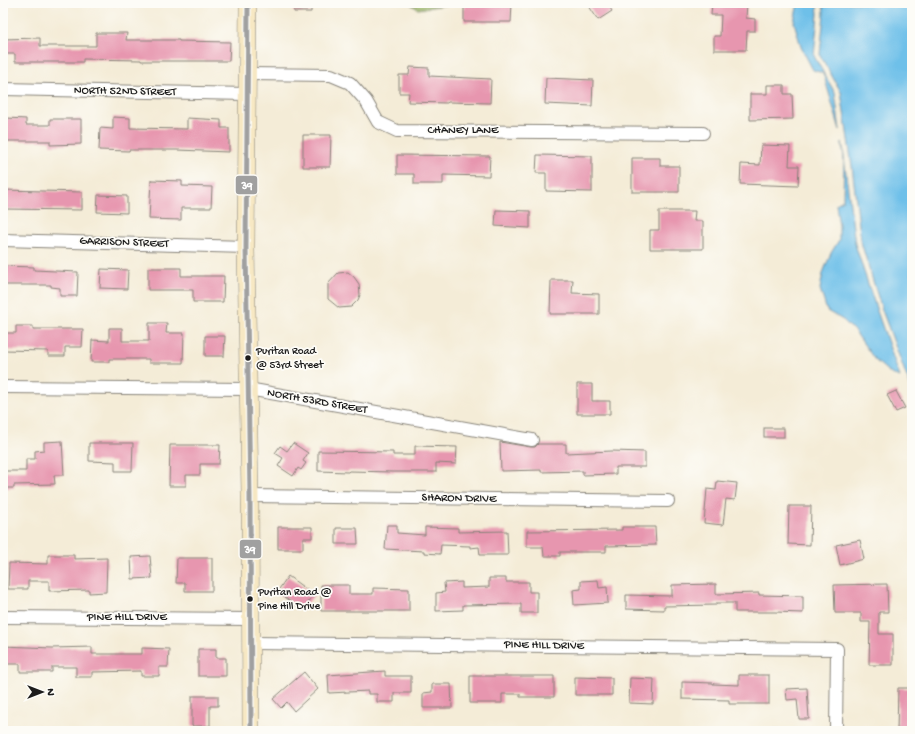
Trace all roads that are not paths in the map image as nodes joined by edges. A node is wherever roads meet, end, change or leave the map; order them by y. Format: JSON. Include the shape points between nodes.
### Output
{"nodes":[{"id":1,"x":248,"y":3,"type":"edge"},
{"id":2,"x":247,"y":74,"type":"junction"},
{"id":3,"x":3,"y":89,"type":"edge"},
{"id":4,"x":247,"y":94,"type":"junction"},
{"id":5,"x":703,"y":133,"type":"dead end"},
{"id":6,"x":3,"y":240,"type":"edge"},
{"id":7,"x":246,"y":247,"type":"junction"},
{"id":8,"x":3,"y":387,"type":"edge"},
{"id":9,"x":248,"y":389,"type":"junction"},
{"id":10,"x":532,"y":440,"type":"dead end"},
{"id":11,"x":250,"y":496,"type":"junction"},
{"id":12,"x":668,"y":502,"type":"dead end"},
{"id":13,"x":3,"y":618,"type":"edge"},
{"id":14,"x":250,"y":619,"type":"junction"},
{"id":15,"x":250,"y":643,"type":"junction"},
{"id":16,"x":251,"y":731,"type":"edge"},
{"id":17,"x":836,"y":731,"type":"edge"}],
"edges":[{"from":1,"to":2,"type":"street"},
{"from":2,"to":4,"type":"street"},
{"from":2,"to":5,"type":"street","name":"CHANEY LANE","via":[[331,75],[350,83],[366,101],[378,122],[397,131]]},
{"from":3,"to":4,"type":"street","name":"NORTH 52ND STREET"},
{"from":4,"to":7,"type":"street"},
{"from":6,"to":7,"type":"street","name":"GARRISON STREET"},
{"from":7,"to":9,"type":"street"},
{"from":8,"to":9,"type":"street","name":"NORTH 53RD STREET"},
{"from":9,"to":10,"type":"street","name":"NORTH 53RD STREET"},
{"from":9,"to":11,"type":"street"},
{"from":11,"to":12,"type":"street","name":"SHARON DRIVE"},
{"from":11,"to":14,"type":"street"},
{"from":13,"to":14,"type":"street","name":"PINE HILL DRIVE"},
{"from":14,"to":15,"type":"street"},
{"from":15,"to":16,"type":"street"},
{"from":15,"to":17,"type":"street","name":"PINE HILL DRIVE","via":[[837,649]]}]}
